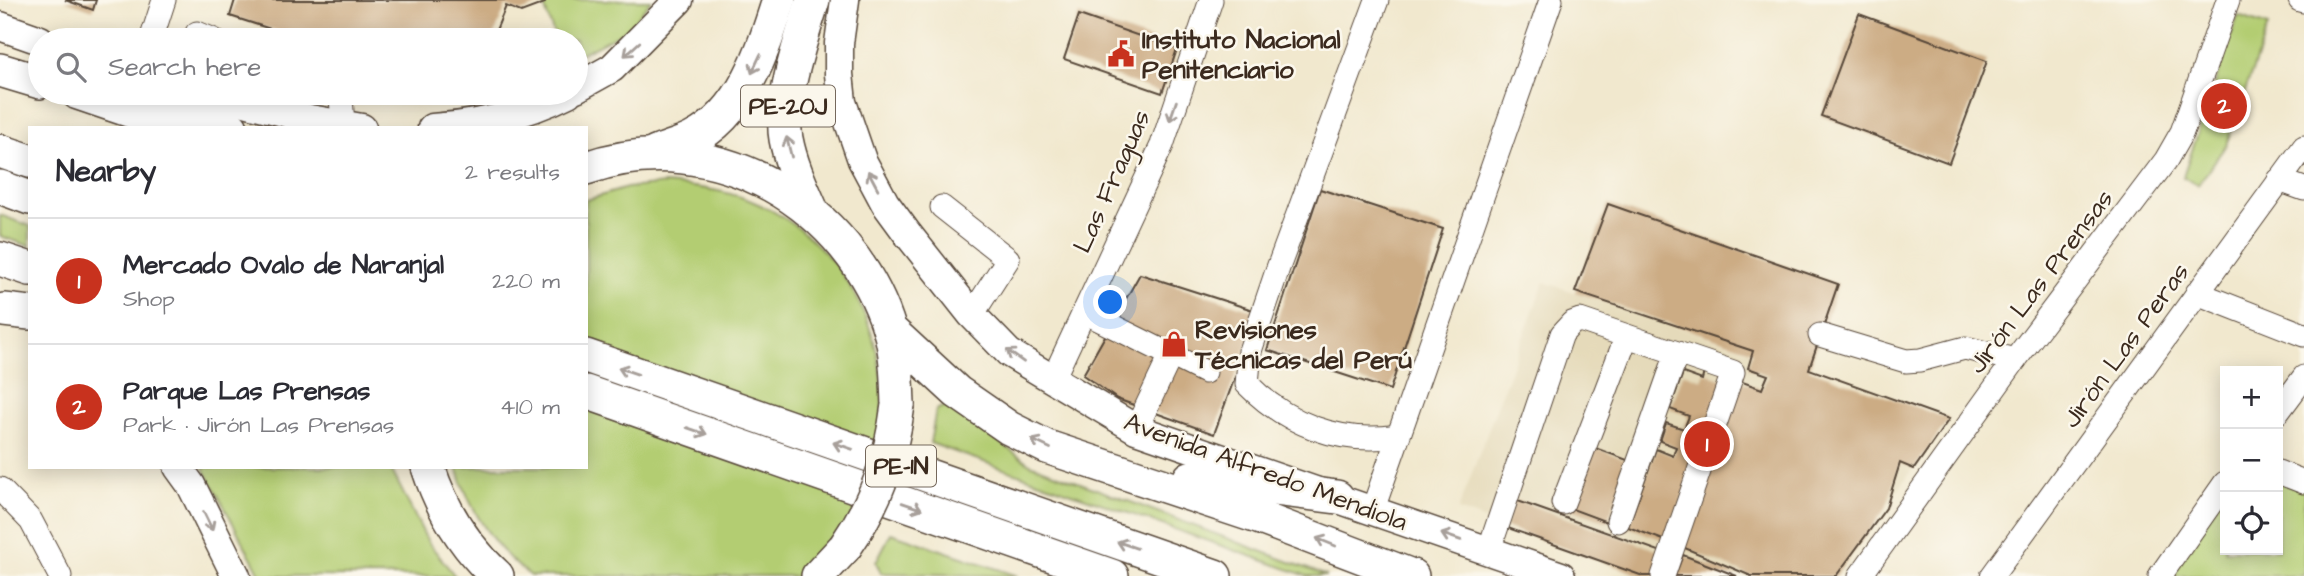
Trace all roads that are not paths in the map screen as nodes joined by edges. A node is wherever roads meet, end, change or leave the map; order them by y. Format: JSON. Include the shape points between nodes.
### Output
{"nodes":[{"id":1,"x":164,"y":0,"type":"edge"},
{"id":2,"x":679,"y":0,"type":"edge"},
{"id":3,"x":779,"y":0,"type":"edge"},
{"id":4,"x":813,"y":0,"type":"edge"},
{"id":5,"x":845,"y":0,"type":"edge"},
{"id":6,"x":1211,"y":0,"type":"edge"},
{"id":7,"x":1377,"y":0,"type":"edge"},
{"id":8,"x":1551,"y":0,"type":"edge"},
{"id":9,"x":2228,"y":0,"type":"edge"},
{"id":10,"x":0,"y":26,"type":"edge"},
{"id":11,"x":154,"y":28,"type":"edge"},
{"id":12,"x":28,"y":36,"type":"edge"},
{"id":13,"x":0,"y":70,"type":"edge"},
{"id":14,"x":28,"y":78,"type":"edge"},
{"id":15,"x":588,"y":81,"type":"edge"},
{"id":16,"x":113,"y":105,"type":"edge"},
{"id":17,"x":187,"y":105,"type":"edge"},
{"id":18,"x":260,"y":105,"type":"edge"},
{"id":19,"x":344,"y":105,"type":"edge"},
{"id":20,"x":544,"y":105,"type":"edge"},
{"id":21,"x":175,"y":126,"type":"edge"},
{"id":22,"x":226,"y":126,"type":"edge"},
{"id":23,"x":348,"y":126,"type":"edge"},
{"id":24,"x":352,"y":126,"type":"edge"},
{"id":25,"x":446,"y":126,"type":"edge"},
{"id":26,"x":2304,"y":147,"type":"edge"},
{"id":27,"x":0,"y":151,"type":"edge"},
{"id":28,"x":648,"y":156,"type":"junction"},
{"id":29,"x":28,"y":161,"type":"edge"},
{"id":30,"x":588,"y":166,"type":"edge"},
{"id":31,"x":2279,"y":180,"type":"junction"},
{"id":32,"x":0,"y":187,"type":"edge"},
{"id":33,"x":2304,"y":189,"type":"edge"},
{"id":34,"x":28,"y":197,"type":"edge"},
{"id":35,"x":942,"y":207,"type":"dead end"},
{"id":36,"x":812,"y":211,"type":"junction"},
{"id":37,"x":0,"y":258,"type":"edge"},
{"id":38,"x":28,"y":267,"type":"edge"},
{"id":39,"x":2197,"y":293,"type":"junction"},
{"id":40,"x":1083,"y":312,"type":"junction"},
{"id":41,"x":972,"y":315,"type":"junction"},
{"id":42,"x":890,"y":330,"type":"junction"},
{"id":43,"x":1820,"y":335,"type":"dead end"},
{"id":44,"x":2304,"y":335,"type":"edge"},
{"id":45,"x":1626,"y":338,"type":"junction"},
{"id":46,"x":1677,"y":353,"type":"junction"},
{"id":47,"x":1171,"y":355,"type":"junction"},
{"id":48,"x":588,"y":357,"type":"edge"},
{"id":49,"x":2015,"y":360,"type":"junction"},
{"id":50,"x":1205,"y":372,"type":"dead end"},
{"id":51,"x":2304,"y":377,"type":"edge"},
{"id":52,"x":1052,"y":382,"type":"junction"},
{"id":53,"x":588,"y":393,"type":"edge"},
{"id":54,"x":2283,"y":405,"type":"edge"},
{"id":55,"x":1136,"y":429,"type":"junction"},
{"id":56,"x":1396,"y":436,"type":"junction"},
{"id":57,"x":1105,"y":468,"type":"junction"},
{"id":58,"x":179,"y":469,"type":"edge"},
{"id":59,"x":429,"y":469,"type":"edge"},
{"id":60,"x":2283,"y":474,"type":"edge"},
{"id":61,"x":2304,"y":482,"type":"edge"},
{"id":62,"x":0,"y":489,"type":"edge"},
{"id":63,"x":2220,"y":489,"type":"edge"},
{"id":64,"x":1336,"y":497,"type":"junction"},
{"id":65,"x":1563,"y":503,"type":"dead end"},
{"id":66,"x":1373,"y":509,"type":"junction"},
{"id":67,"x":1618,"y":521,"type":"dead end"},
{"id":68,"x":1489,"y":550,"type":"junction"},
{"id":69,"x":489,"y":570,"type":"edge"},
{"id":70,"x":60,"y":576,"type":"edge"},
{"id":71,"x":236,"y":576,"type":"edge"},
{"id":72,"x":818,"y":576,"type":"edge"},
{"id":73,"x":1112,"y":576,"type":"edge"},
{"id":74,"x":1215,"y":576,"type":"edge"},
{"id":75,"x":1412,"y":576,"type":"edge"},
{"id":76,"x":1561,"y":576,"type":"edge"},
{"id":77,"x":1663,"y":576,"type":"edge"},
{"id":78,"x":1860,"y":576,"type":"edge"},
{"id":79,"x":1992,"y":576,"type":"edge"},
{"id":80,"x":2160,"y":576,"type":"edge"}],
"edges":[{"from":1,"to":11,"type":"street"},
{"from":2,"to":15,"type":"main road","one_way":true,"via":[[612,68]]},
{"from":3,"to":28,"type":"highway","number":"PE-20J","one_way":true,"via":[[747,82],[724,116],[693,139]]},
{"from":36,"to":4,"type":"highway","number":"PE-20J","one_way":true,"via":[[786,136],[796,56]]},
{"from":41,"to":5,"type":"main road","name":"Avenida Alfredo Mendiola","one_way":true,"via":[[885,203],[862,160],[842,102],[839,74]]},
{"from":6,"to":40,"type":"street","name":"Las Fraguas","one_way":true,"via":[[1161,145]]},
{"from":7,"to":56,"type":"street","via":[[1278,268],[1250,351],[1247,384],[1266,404],[1298,423],[1347,436]]},
{"from":8,"to":56,"type":"street"},
{"from":9,"to":49,"type":"street","name":"Jirón Las Prensas","via":[[2182,132],[2166,160]]},
{"from":10,"to":12,"type":"main road"},
{"from":13,"to":14,"type":"highway"},
{"from":16,"to":21,"type":"highway"},
{"from":17,"to":22,"type":"highway"},
{"from":18,"to":23,"type":"main road"},
{"from":19,"to":24,"type":"street"},
{"from":20,"to":25,"type":"main road","via":[[508,117]]},
{"from":26,"to":31,"type":"street","name":"Jirón Las Peras"},
{"from":27,"to":29,"type":"highway"},
{"from":28,"to":30,"type":"highway","number":"PE-20J"},
{"from":28,"to":36,"type":"highway","number":"PE-20J","via":[[692,158],[736,168],[776,186]]},
{"from":31,"to":33,"type":"street"},
{"from":31,"to":39,"type":"street","name":"Jirón Las Peras"},
{"from":32,"to":34,"type":"highway"},
{"from":35,"to":41,"type":"street","via":[[1008,259]]},
{"from":36,"to":42,"type":"highway","number":"PE-20J","via":[[842,240],[866,274]]},
{"from":37,"to":38,"type":"highway"},
{"from":39,"to":44,"type":"street"},
{"from":39,"to":79,"type":"street","name":"Jirón Las Peras"},
{"from":40,"to":47,"type":"street"},
{"from":40,"to":52,"type":"street","name":"Las Fraguas"},
{"from":52,"to":41,"type":"main road","name":"Avenida Alfredo Mendiola","one_way":true,"via":[[1009,353]]},
{"from":57,"to":42,"type":"highway","one_way":true,"via":[[1047,447],[992,417],[943,381]]},
{"from":42,"to":72,"type":"highway","number":"PE-20J","bridge":true,"via":[[898,405],[883,481],[845,547]]},
{"from":43,"to":49,"type":"street","via":[[1906,360],[1965,348]]},
{"from":45,"to":46,"type":"street"},
{"from":45,"to":65,"type":"street"},
{"from":45,"to":68,"type":"street","via":[[1580,320],[1562,334]]},
{"from":46,"to":67,"type":"street"},
{"from":46,"to":77,"type":"street","via":[[1727,368],[1734,376]]},
{"from":47,"to":50,"type":"street"},
{"from":47,"to":55,"type":"street"},
{"from":74,"to":48,"type":"highway","number":"PE-1N","one_way":true},
{"from":49,"to":78,"type":"street","name":"Jirón Las Prensas"},
{"from":51,"to":54,"type":"street"},
{"from":52,"to":55,"type":"main road","name":"Avenida Alfredo Mendiola"},
{"from":53,"to":73,"type":"highway","number":"PE-1N","one_way":true},
{"from":55,"to":64,"type":"main road","name":"Avenida Alfredo Mendiola"},
{"from":56,"to":66,"type":"street"},
{"from":57,"to":64,"type":"highway"},
{"from":75,"to":57,"type":"highway","one_way":true,"via":[[1258,517]]},
{"from":58,"to":71,"type":"main road","one_way":true},
{"from":59,"to":69,"type":"highway","via":[[455,528]]},
{"from":60,"to":61,"type":"street"},
{"from":62,"to":70,"type":"street","via":[[30,521]]},
{"from":63,"to":80,"type":"street"},
{"from":64,"to":66,"type":"main road","name":"Avenida Alfredo Mendiola"},
{"from":68,"to":66,"type":"main road","name":"Avenida Alfredo Mendiola","one_way":true},
{"from":68,"to":76,"type":"main road","name":"Avenida Alfredo Mendiola"}]}
